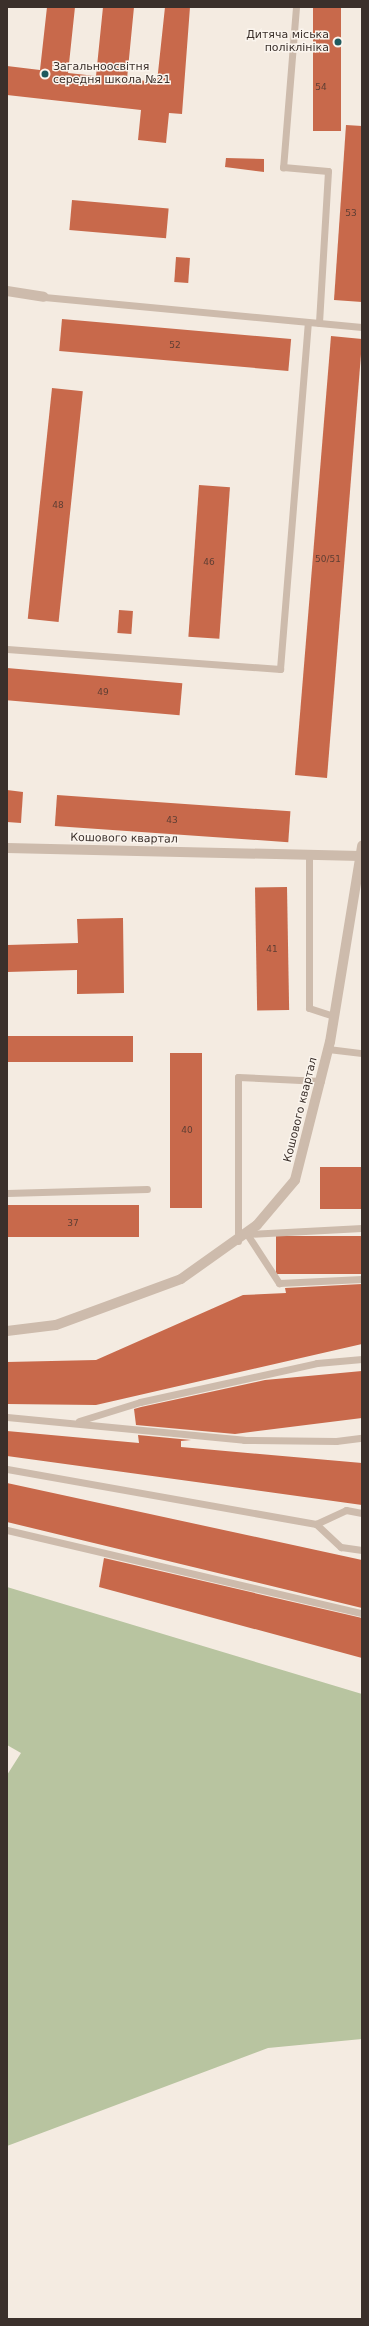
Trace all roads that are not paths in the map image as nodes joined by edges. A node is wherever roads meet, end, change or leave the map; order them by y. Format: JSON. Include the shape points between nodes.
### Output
{"nodes":[{"id":1,"x":296,"y":7,"type":"edge"},
{"id":2,"x":7,"y":291,"type":"edge"},
{"id":3,"x":44,"y":297,"type":"joint"},
{"id":4,"x":308,"y":322,"type":"junction"},
{"id":5,"x":319,"y":323,"type":"junction"},
{"id":6,"x":362,"y":326,"type":"edge"},
{"id":7,"x":7,"y":649,"type":"edge"},
{"id":8,"x":7,"y":848,"type":"edge"},
{"id":9,"x":361,"y":851,"type":"edge"},
{"id":10,"x":309,"y":855,"type":"junction"},
{"id":11,"x":358,"y":893,"type":"edge"},
{"id":12,"x":334,"y":1016,"type":"junction"},
{"id":13,"x":328,"y":1049,"type":"junction"},
{"id":14,"x":362,"y":1053,"type":"edge"},
{"id":15,"x":321,"y":1080,"type":"junction"},
{"id":16,"x":147,"y":1189,"type":"dead end"},
{"id":17,"x":7,"y":1193,"type":"edge"},
{"id":18,"x":362,"y":1228,"type":"edge"},
{"id":19,"x":247,"y":1234,"type":"junction"},
{"id":20,"x":238,"y":1241,"type":"junction"},
{"id":21,"x":362,"y":1279,"type":"edge"},
{"id":22,"x":7,"y":1331,"type":"edge"},
{"id":23,"x":362,"y":1359,"type":"edge"},
{"id":24,"x":7,"y":1417,"type":"edge"},
{"id":25,"x":77,"y":1422,"type":"junction"},
{"id":26,"x":362,"y":1438,"type":"edge"},
{"id":27,"x":7,"y":1469,"type":"edge"},
{"id":28,"x":362,"y":1513,"type":"edge"},
{"id":29,"x":316,"y":1524,"type":"junction"},
{"id":30,"x":7,"y":1530,"type":"edge"},
{"id":31,"x":362,"y":1550,"type":"edge"},
{"id":32,"x":362,"y":1613,"type":"edge"}],
"edges":[{"from":1,"to":5,"type":"lane","via":[[283,167],[328,171]]},
{"from":2,"to":3,"type":"street"},
{"from":3,"to":4,"type":"lane"},
{"from":4,"to":5,"type":"lane"},
{"from":4,"to":7,"type":"lane","via":[[280,668]]},
{"from":5,"to":6,"type":"lane"},
{"from":8,"to":10,"type":"street","name":"Кошового квартал"},
{"from":9,"to":10,"type":"street","name":"Кошового квартал"},
{"from":9,"to":11,"type":"street","name":"Кошового квартал"},
{"from":10,"to":12,"type":"lane","via":[[309,1008]]},
{"from":11,"to":12,"type":"street","name":"Кошового квартал"},
{"from":12,"to":13,"type":"street","name":"Кошового квартал"},
{"from":13,"to":14,"type":"lane"},
{"from":13,"to":15,"type":"street","name":"Кошового квартал"},
{"from":15,"to":19,"type":"street","name":"Кошового квартал","via":[[295,1180]]},
{"from":15,"to":20,"type":"lane","via":[[238,1077]]},
{"from":16,"to":17,"type":"lane"},
{"from":18,"to":19,"type":"lane"},
{"from":19,"to":20,"type":"street","name":"Кошового квартал"},
{"from":19,"to":21,"type":"lane","via":[[279,1283]]},
{"from":20,"to":22,"type":"street","name":"Кошового квартал","via":[[181,1279],[56,1325]]},
{"from":23,"to":25,"type":"lane","via":[[317,1363],[140,1402]]},
{"from":24,"to":25,"type":"lane"},
{"from":25,"to":26,"type":"lane","via":[[244,1440],[336,1441]]},
{"from":27,"to":29,"type":"lane"},
{"from":28,"to":29,"type":"lane","via":[[346,1510]]},
{"from":29,"to":31,"type":"lane","via":[[340,1547]]},
{"from":30,"to":32,"type":"lane"}]}
